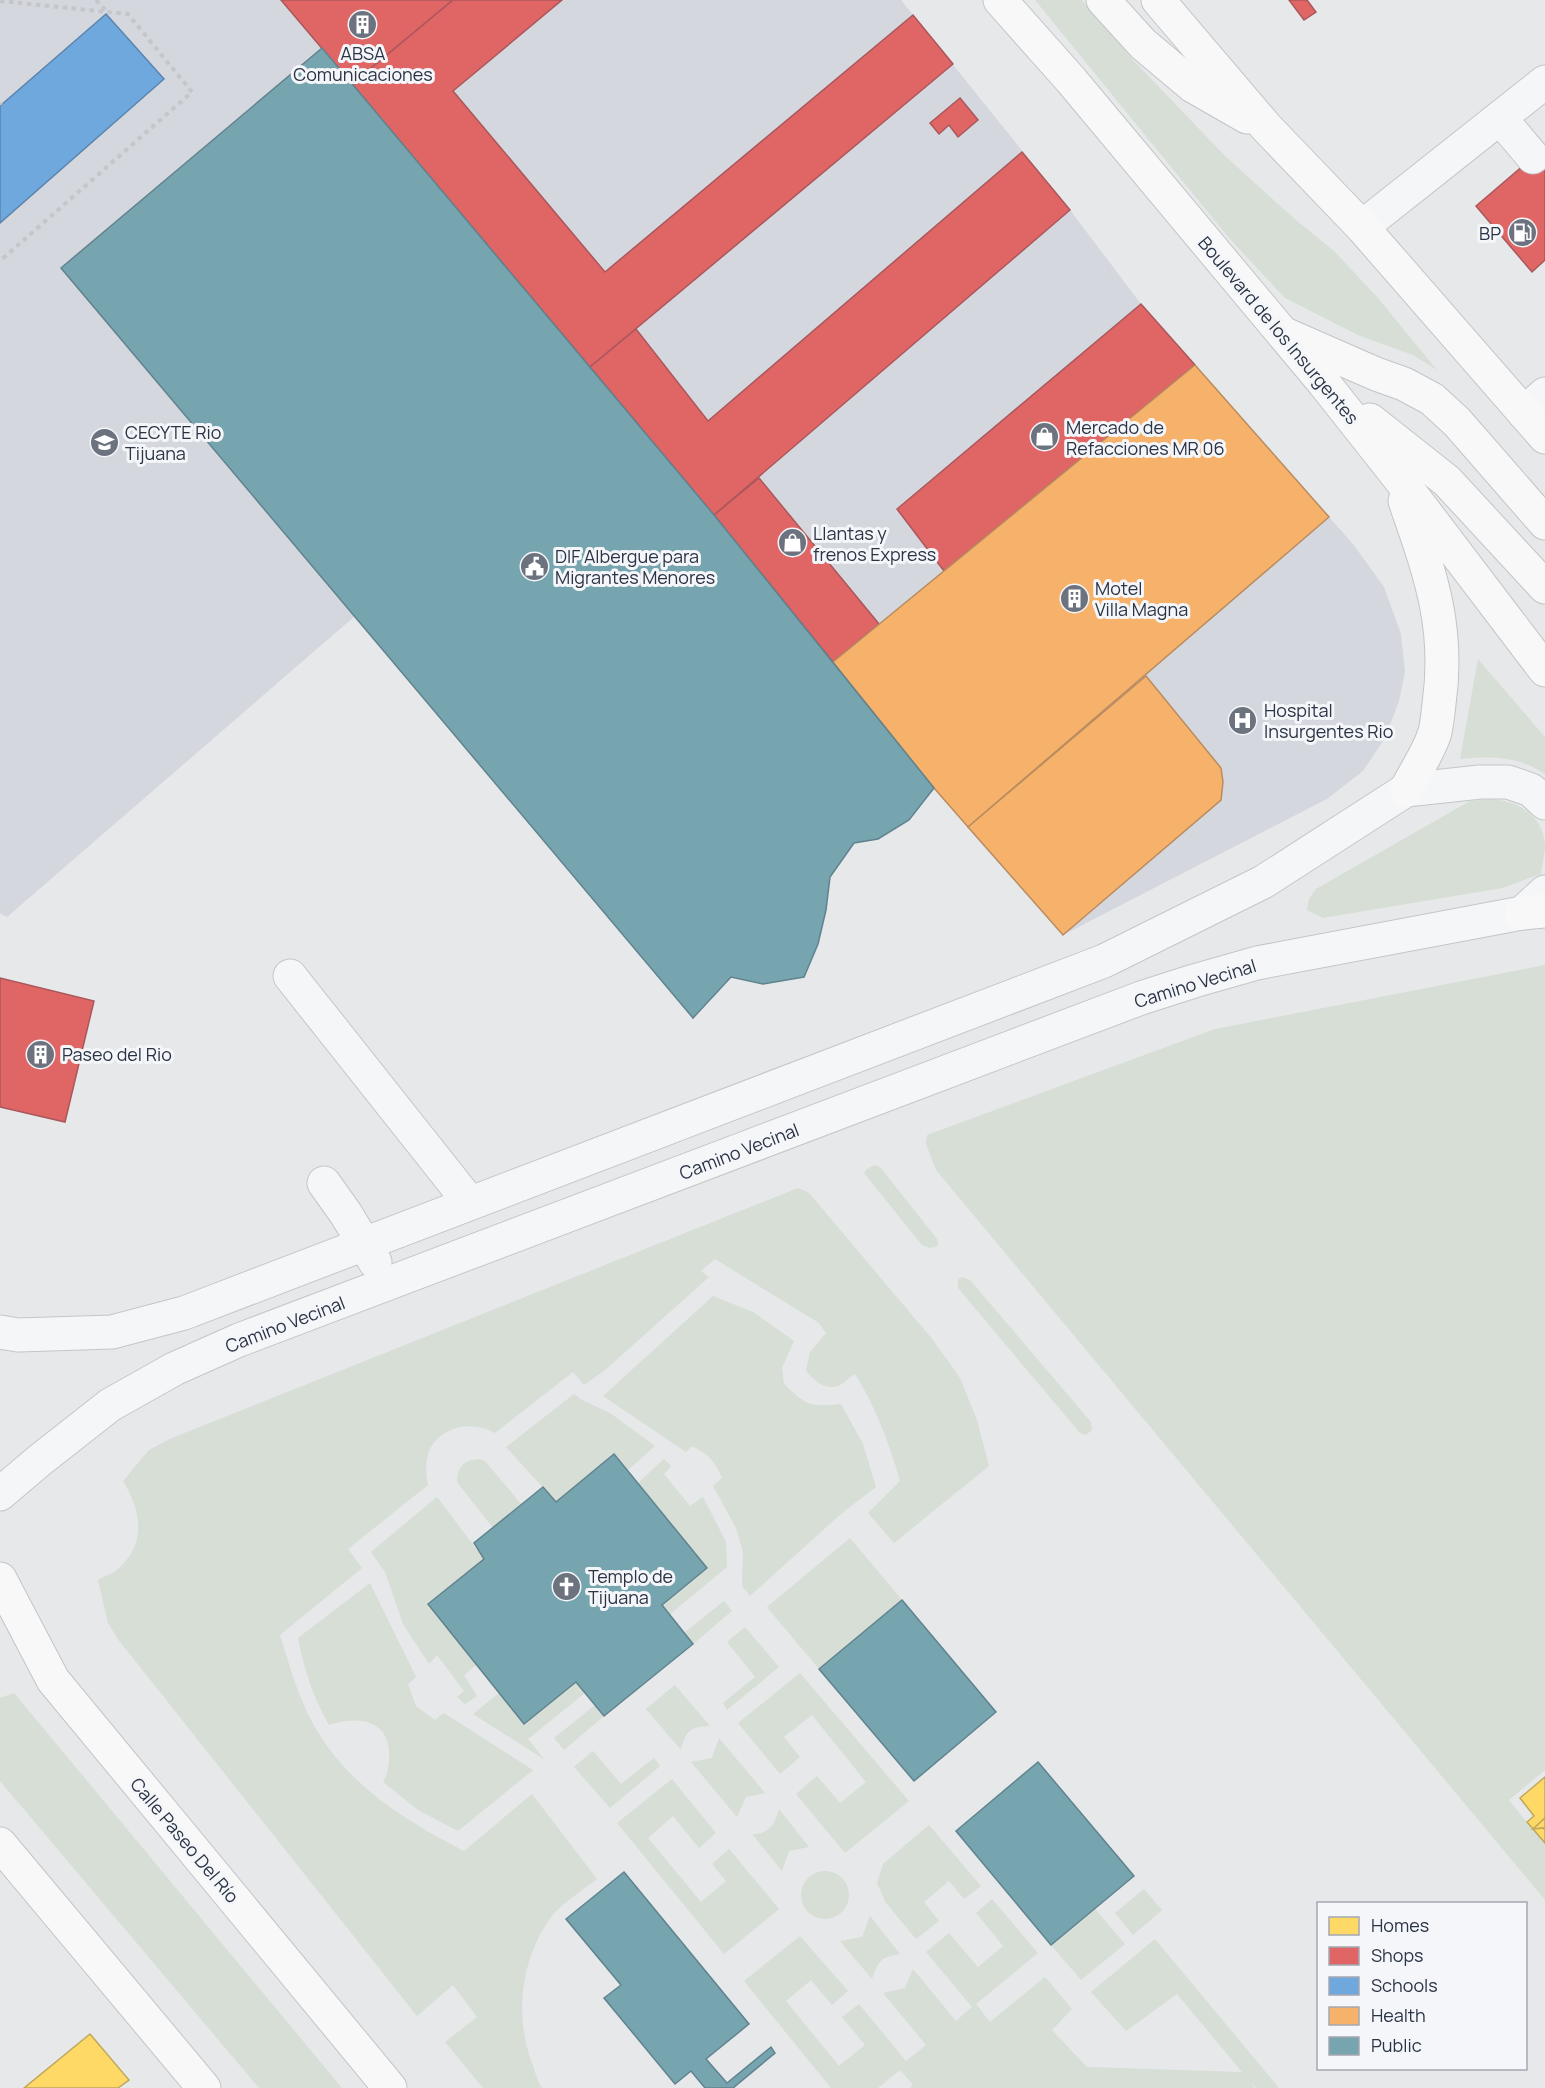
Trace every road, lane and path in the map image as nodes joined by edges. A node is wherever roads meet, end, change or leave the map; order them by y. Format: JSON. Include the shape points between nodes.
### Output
{"nodes":[{"id":1,"x":96,"y":0,"type":"edge"},
{"id":2,"x":1000,"y":0,"type":"edge"},
{"id":3,"x":1103,"y":0,"type":"edge"},
{"id":4,"x":1158,"y":0,"type":"edge"},
{"id":5,"x":0,"y":2,"type":"edge"},
{"id":6,"x":107,"y":12,"type":"junction"},
{"id":7,"x":1545,"y":82,"type":"edge"},
{"id":8,"x":1500,"y":118,"type":"junction"},
{"id":9,"x":1267,"y":128,"type":"junction"},
{"id":10,"x":1533,"y":157,"type":"dead end"},
{"id":11,"x":1362,"y":227,"type":"junction"},
{"id":12,"x":0,"y":261,"type":"edge"},
{"id":13,"x":1283,"y":333,"type":"junction"},
{"id":14,"x":1324,"y":383,"type":"junction"},
{"id":15,"x":1538,"y":415,"type":"edge"},
{"id":16,"x":1396,"y":474,"type":"junction"},
{"id":17,"x":1545,"y":523,"type":"edge"},
{"id":18,"x":1545,"y":587,"type":"edge"},
{"id":19,"x":1545,"y":670,"type":"edge"},
{"id":20,"x":1406,"y":790,"type":"junction"},
{"id":21,"x":1545,"y":803,"type":"edge"},
{"id":22,"x":1537,"y":905,"type":"edge"},
{"id":23,"x":291,"y":976,"type":"dead end"},
{"id":24,"x":324,"y":1183,"type":"dead end"},
{"id":25,"x":470,"y":1203,"type":"junction"},
{"id":26,"x":364,"y":1244,"type":"junction"},
{"id":27,"x":387,"y":1284,"type":"junction"},
{"id":28,"x":0,"y":1332,"type":"edge"},
{"id":29,"x":0,"y":1494,"type":"edge"},
{"id":30,"x":0,"y":1579,"type":"edge"},
{"id":31,"x":0,"y":1844,"type":"edge"},
{"id":32,"x":204,"y":2088,"type":"edge"},
{"id":33,"x":390,"y":2088,"type":"edge"}],
"edges":[{"from":1,"to":6,"type":"path"},
{"from":2,"to":13,"type":"main road","name":"Boulevard de los Insurgentes"},
{"from":3,"to":9,"type":"main road","via":[[1143,44],[1193,86]]},
{"from":4,"to":9,"type":"main road"},
{"from":5,"to":6,"type":"path"},
{"from":6,"to":12,"type":"path","via":[[128,14],[192,92]]},
{"from":7,"to":8,"type":"street"},
{"from":8,"to":10,"type":"street"},
{"from":8,"to":11,"type":"street"},
{"from":9,"to":11,"type":"main road"},
{"from":11,"to":15,"type":"main road"},
{"from":13,"to":14,"type":"main road","name":"Boulevard de los Insurgentes"},
{"from":13,"to":17,"type":"main road","via":[[1432,399]]},
{"from":14,"to":16,"type":"main road","name":"Boulevard de los Insurgentes"},
{"from":14,"to":18,"type":"main road","via":[[1447,481]]},
{"from":16,"to":19,"type":"main road","name":"Boulevard de los Insurgentes"},
{"from":16,"to":20,"type":"main road","via":[[1432,580],[1443,649],[1435,733]]},
{"from":20,"to":21,"type":"street","via":[[1508,782],[1531,790]]},
{"from":20,"to":25,"type":"street","via":[[1263,882],[1104,960]]},
{"from":22,"to":27,"type":"street","name":"Camino Vecinal","via":[[1257,963],[1141,998]]},
{"from":23,"to":25,"type":"street"},
{"from":24,"to":26,"type":"street"},
{"from":25,"to":26,"type":"street"},
{"from":26,"to":27,"type":"street"},
{"from":26,"to":28,"type":"street","via":[[184,1313],[112,1332]]},
{"from":27,"to":29,"type":"street","name":"Camino Vecinal","via":[[174,1369],[110,1405]]},
{"from":30,"to":33,"type":"main road","name":"Calle Paseo Del Río","via":[[53,1680]]},
{"from":31,"to":32,"type":"main road"}]}
